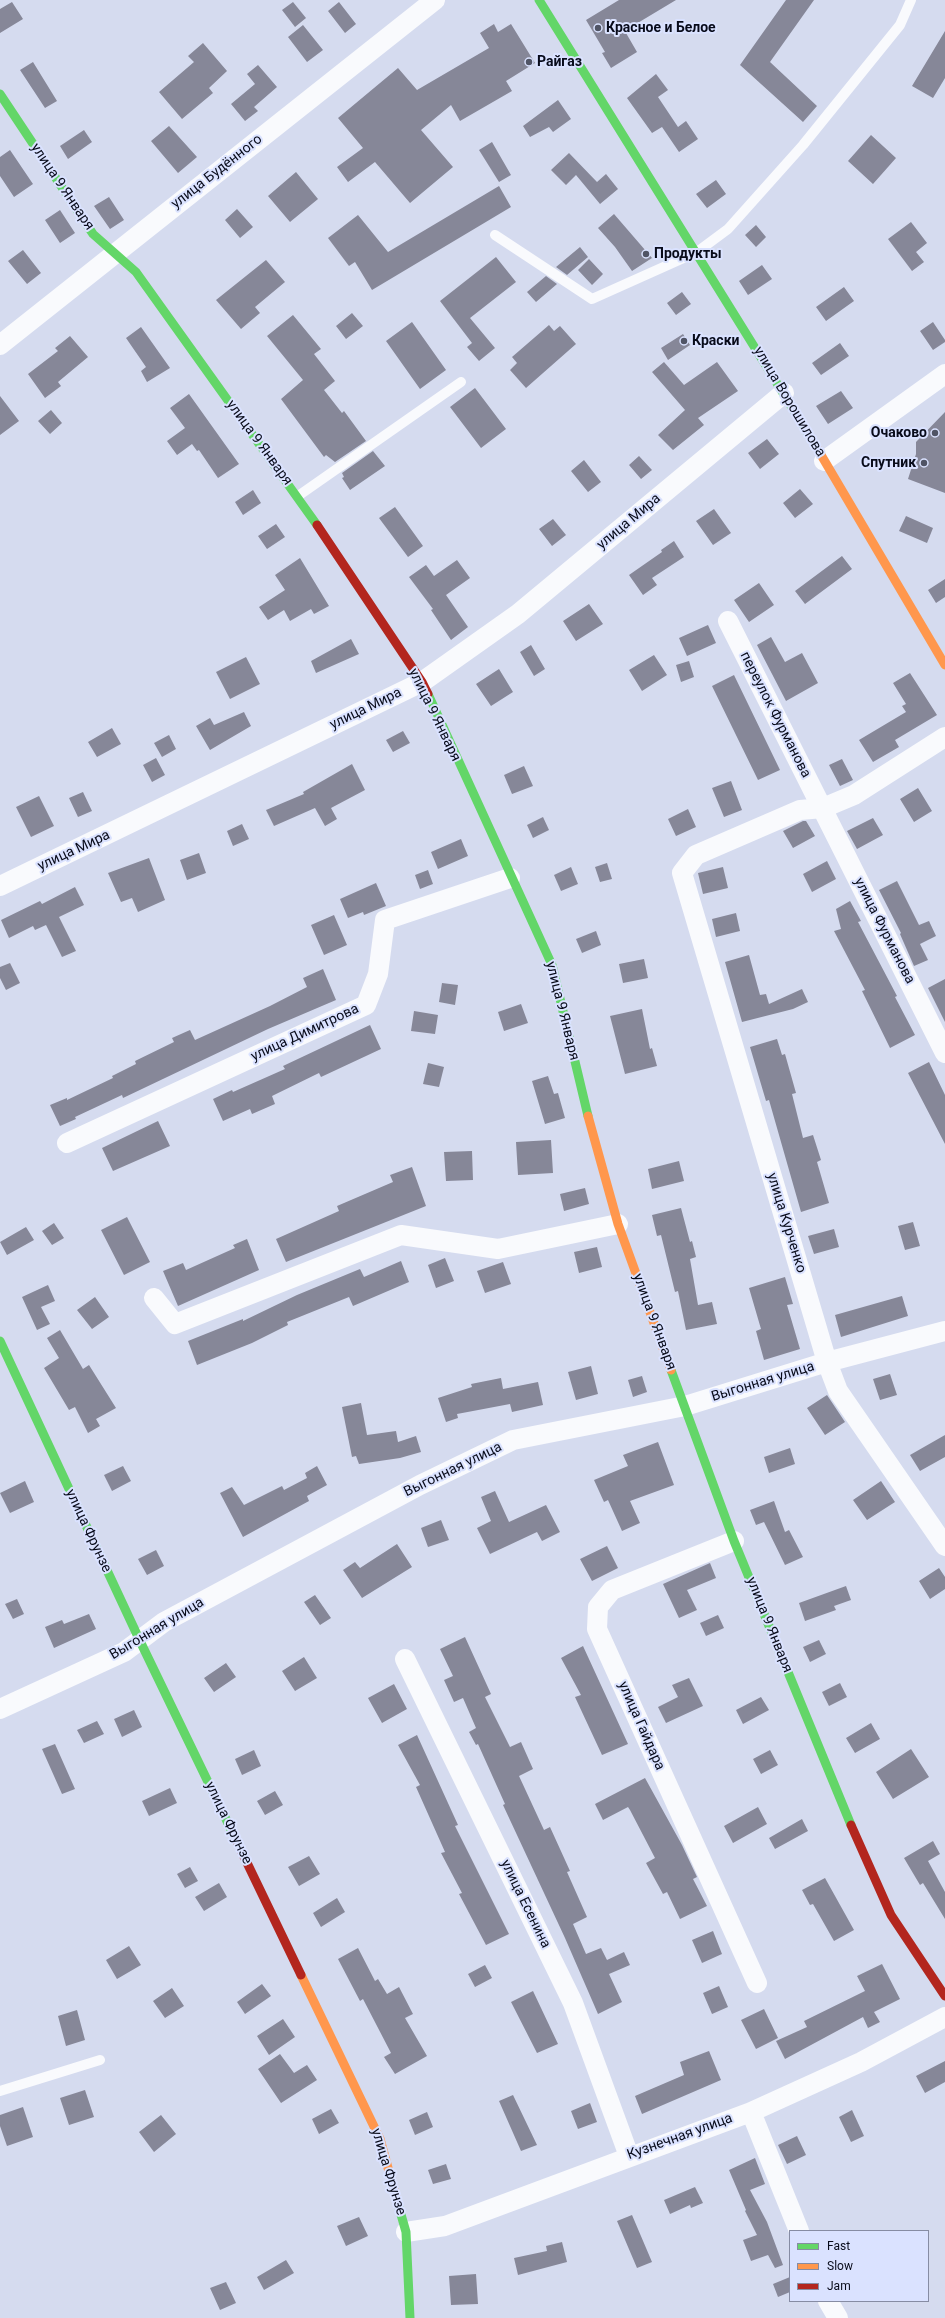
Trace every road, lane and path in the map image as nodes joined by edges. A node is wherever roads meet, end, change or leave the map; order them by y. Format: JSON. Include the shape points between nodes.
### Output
{"nodes":[{"id":1,"x":434,"y":0,"type":"edge"},
{"id":2,"x":539,"y":0,"type":"edge"},
{"id":3,"x":911,"y":0,"type":"edge"},
{"id":4,"x":0,"y":94,"type":"edge"},
{"id":5,"x":495,"y":235,"type":"dead end"},
{"id":6,"x":697,"y":252,"type":"junction"},
{"id":7,"x":113,"y":253,"type":"junction"},
{"id":8,"x":0,"y":345,"type":"edge"},
{"id":9,"x":461,"y":382,"type":"dead end"},
{"id":10,"x":942,"y":383,"type":"edge"},
{"id":11,"x":784,"y":393,"type":"junction"},
{"id":12,"x":824,"y":461,"type":"junction"},
{"id":13,"x":298,"y":496,"type":"junction"},
{"id":14,"x":728,"y":621,"type":"dead end"},
{"id":15,"x":945,"y":665,"type":"edge"},
{"id":16,"x":422,"y":682,"type":"junction"},
{"id":17,"x":945,"y":737,"type":"edge"},
{"id":18,"x":823,"y":808,"type":"junction"},
{"id":19,"x":510,"y":878,"type":"junction"},
{"id":20,"x":0,"y":886,"type":"edge"},
{"id":21,"x":945,"y":1053,"type":"edge"},
{"id":22,"x":67,"y":1143,"type":"dead end"},
{"id":23,"x":618,"y":1224,"type":"junction"},
{"id":24,"x":154,"y":1298,"type":"dead end"},
{"id":25,"x":945,"y":1331,"type":"edge"},
{"id":26,"x":0,"y":1341,"type":"edge"},
{"id":27,"x":827,"y":1362,"type":"junction"},
{"id":28,"x":685,"y":1406,"type":"junction"},
{"id":29,"x":734,"y":1540,"type":"junction"},
{"id":30,"x":945,"y":1546,"type":"edge"},
{"id":31,"x":140,"y":1641,"type":"junction"},
{"id":32,"x":405,"y":1659,"type":"dead end"},
{"id":33,"x":0,"y":1708,"type":"edge"},
{"id":34,"x":757,"y":1983,"type":"dead end"},
{"id":35,"x":945,"y":1996,"type":"edge"},
{"id":36,"x":945,"y":2017,"type":"edge"},
{"id":37,"x":100,"y":2060,"type":"dead end"},
{"id":38,"x":0,"y":2091,"type":"edge"},
{"id":39,"x":751,"y":2112,"type":"junction"},
{"id":40,"x":629,"y":2156,"type":"junction"},
{"id":41,"x":799,"y":2230,"type":"edge"},
{"id":42,"x":406,"y":2232,"type":"junction"},
{"id":43,"x":829,"y":2302,"type":"edge"},
{"id":44,"x":410,"y":2318,"type":"edge"},
{"id":45,"x":838,"y":2318,"type":"edge"}],
"edges":[{"from":1,"to":7,"type":"street","name":"улица Будённого"},
{"from":2,"to":6,"type":"street","name":"улица Ворошилова"},
{"from":3,"to":6,"type":"lane","via":[[900,25],[803,145],[728,229]]},
{"from":4,"to":7,"type":"street","name":"улица 9 Января","via":[[93,234]]},
{"from":5,"to":6,"type":"lane","via":[[592,299]]},
{"from":6,"to":11,"type":"street","name":"улица Ворошилова"},
{"from":7,"to":8,"type":"street","name":"улица Будённого"},
{"from":7,"to":13,"type":"street","name":"улица 9 Января","via":[[136,272]]},
{"from":9,"to":13,"type":"lane"},
{"from":10,"to":12,"type":"street"},
{"from":11,"to":12,"type":"street","name":"улица Ворошилова"},
{"from":11,"to":16,"type":"street","name":"улица Мира","via":[[518,614]]},
{"from":12,"to":15,"type":"street","name":"улица Ворошилова"},
{"from":13,"to":16,"type":"street","name":"улица 9 Января"},
{"from":14,"to":18,"type":"street","name":"переулок Фурманова"},
{"from":16,"to":19,"type":"street","name":"улица 9 Января"},
{"from":16,"to":20,"type":"street","name":"улица Мира"},
{"from":17,"to":18,"type":"street","via":[[854,795]]},
{"from":18,"to":21,"type":"street","name":"улица Фурманова"},
{"from":18,"to":27,"type":"street","name":"улица Курченко","via":[[800,810],[696,855],[682,873]]},
{"from":19,"to":22,"type":"street","name":"улица Димитрова","via":[[385,920],[378,974],[366,1005]]},
{"from":19,"to":23,"type":"street","name":"улица 9 Января","via":[[533,920],[552,964],[581,1092]]},
{"from":23,"to":24,"type":"street","via":[[498,1249],[401,1234],[175,1324]]},
{"from":23,"to":28,"type":"street","name":"улица 9 Января"},
{"from":25,"to":27,"type":"street","name":"Выгонная улица"},
{"from":26,"to":31,"type":"street","name":"улица Фрунзе"},
{"from":27,"to":28,"type":"street","name":"Выгонная улица"},
{"from":27,"to":30,"type":"street","name":"улица Курченко","via":[[838,1391]]},
{"from":28,"to":29,"type":"street","name":"улица 9 Января"},
{"from":28,"to":31,"type":"street","name":"Выгонная улица","via":[[512,1440],[420,1485],[164,1622]]},
{"from":29,"to":34,"type":"street","name":"улица Гайдара","via":[[612,1590],[598,1607],[597,1629]]},
{"from":29,"to":35,"type":"street","name":"улица 9 Января","via":[[862,1853],[892,1915]]},
{"from":31,"to":33,"type":"street","name":"Выгонная улица","via":[[124,1652]]},
{"from":31,"to":42,"type":"street","name":"улица Фрунзе","via":[[380,2139]]},
{"from":32,"to":40,"type":"street","name":"улица Есенина","via":[[573,2003]]},
{"from":36,"to":39,"type":"street","name":"Кузнечная улица","via":[[860,2062]]},
{"from":37,"to":38,"type":"lane"},
{"from":39,"to":40,"type":"street","name":"Кузнечная улица"},
{"from":39,"to":41,"type":"street"},
{"from":40,"to":42,"type":"street","name":"Кузнечная улица","via":[[445,2226]]},
{"from":42,"to":44,"type":"street","name":"улица Фрунзе"},
{"from":43,"to":45,"type":"street"}]}
